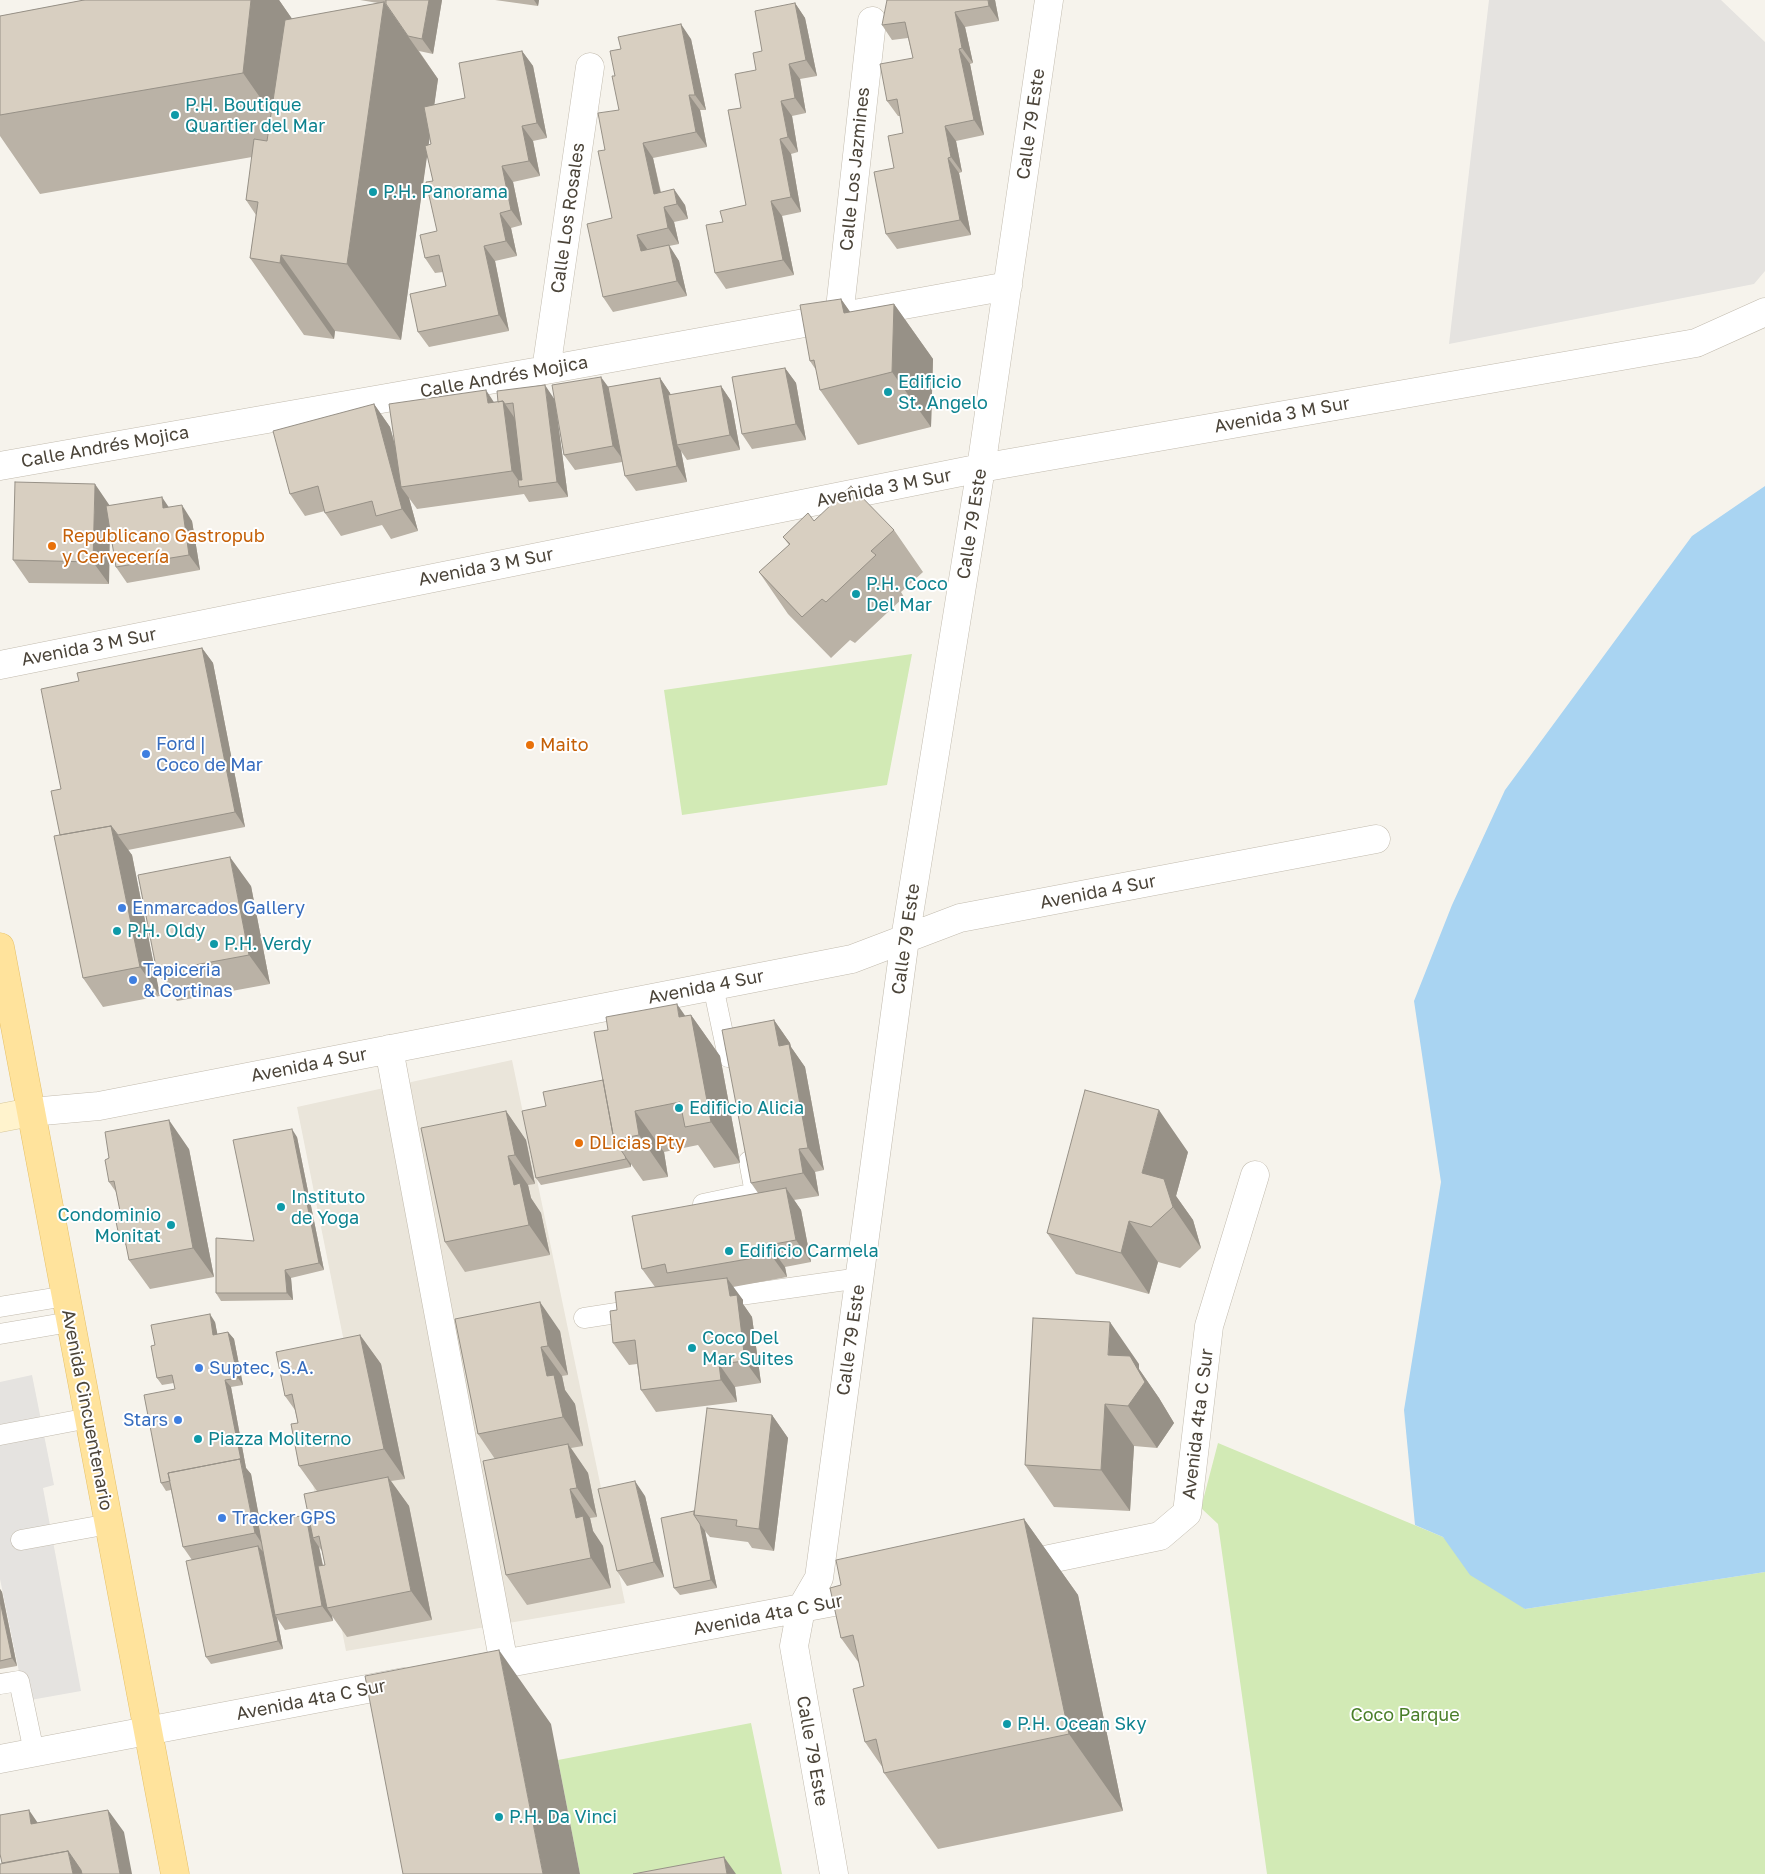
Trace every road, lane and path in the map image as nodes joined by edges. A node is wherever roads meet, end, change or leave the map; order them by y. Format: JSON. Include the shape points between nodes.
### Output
{"nodes":[{"id":1,"x":1049,"y":0,"type":"edge"},
{"id":2,"x":872,"y":21,"type":"dead end"},
{"id":3,"x":590,"y":67,"type":"dead end"},
{"id":4,"x":1008,"y":286,"type":"junction"},
{"id":5,"x":1765,"y":312,"type":"edge"},
{"id":6,"x":839,"y":317,"type":"junction"},
{"id":7,"x":546,"y":370,"type":"junction"},
{"id":8,"x":0,"y":466,"type":"edge"},
{"id":9,"x":981,"y":468,"type":"junction"},
{"id":10,"x":0,"y":665,"type":"edge"},
{"id":11,"x":1376,"y":840,"type":"dead end"},
{"id":12,"x":905,"y":939,"type":"junction"},
{"id":13,"x":0,"y":947,"type":"edge"},
{"id":14,"x":713,"y":986,"type":"junction"},
{"id":15,"x":389,"y":1049,"type":"junction"},
{"id":16,"x":732,"y":1080,"type":"edge"},
{"id":17,"x":30,"y":1112,"type":"junction"},
{"id":18,"x":0,"y":1118,"type":"edge"},
{"id":19,"x":746,"y":1146,"type":"edge"},
{"id":20,"x":1255,"y":1176,"type":"dead end"},
{"id":21,"x":694,"y":1205,"type":"edge"},
{"id":22,"x":860,"y":1278,"type":"junction"},
{"id":23,"x":692,"y":1302,"type":"edge"},
{"id":24,"x":0,"y":1307,"type":"edge"},
{"id":25,"x":653,"y":1308,"type":"edge"},
{"id":26,"x":68,"y":1309,"type":"junction"},
{"id":27,"x":584,"y":1318,"type":"dead end"},
{"id":28,"x":0,"y":1334,"type":"edge"},
{"id":29,"x":89,"y":1418,"type":"junction"},
{"id":30,"x":0,"y":1435,"type":"edge"},
{"id":31,"x":109,"y":1524,"type":"junction"},
{"id":32,"x":22,"y":1540,"type":"dead end"},
{"id":33,"x":995,"y":1570,"type":"edge"},
{"id":34,"x":898,"y":1589,"type":"edge"},
{"id":35,"x":801,"y":1609,"type":"junction"},
{"id":36,"x":504,"y":1664,"type":"junction"},
{"id":37,"x":10,"y":1682,"type":"edge"},
{"id":38,"x":148,"y":1731,"type":"junction"},
{"id":39,"x":34,"y":1752,"type":"junction"},
{"id":40,"x":0,"y":1759,"type":"edge"},
{"id":41,"x":175,"y":1874,"type":"edge"},
{"id":42,"x":834,"y":1874,"type":"edge"}],
"edges":[{"from":1,"to":4,"type":"street","name":"Calle 79 Este"},
{"from":2,"to":6,"type":"street","name":"Calle Los Jazmines"},
{"from":3,"to":7,"type":"street","name":"Calle Los Rosales"},
{"from":4,"to":6,"type":"street","name":"Calle Andrés Mojica"},
{"from":4,"to":9,"type":"street","name":"Calle 79 Este"},
{"from":5,"to":9,"type":"street","name":"Avenida 3 M Sur","via":[[1696,343]]},
{"from":6,"to":7,"type":"street","name":"Calle Andrés Mojica"},
{"from":7,"to":8,"type":"street","name":"Calle Andrés Mojica"},
{"from":9,"to":10,"type":"street","name":"Avenida 3 M Sur"},
{"from":9,"to":12,"type":"street","name":"Calle 79 Este"},
{"from":11,"to":12,"type":"street","name":"Avenida 4 Sur","via":[[960,918]]},
{"from":12,"to":14,"type":"street","name":"Avenida 4 Sur","via":[[852,959]]},
{"from":12,"to":22,"type":"street","name":"Calle 79 Este"},
{"from":13,"to":17,"type":"main road","name":"Avenida Cincuentenario"},
{"from":14,"to":15,"type":"street","name":"Avenida 4 Sur"},
{"from":14,"to":16,"type":"lane"},
{"from":15,"to":17,"type":"street","name":"Avenida 4 Sur","via":[[99,1106]]},
{"from":15,"to":36,"type":"street"},
{"from":17,"to":18,"type":"main road"},
{"from":17,"to":26,"type":"main road","name":"Avenida Cincuentenario"},
{"from":19,"to":21,"type":"lane","via":[[756,1193]]},
{"from":20,"to":33,"type":"street","name":"Avenida 4ta C Sur","via":[[1209,1326],[1187,1513],[1160,1536]]},
{"from":22,"to":23,"type":"lane"},
{"from":22,"to":35,"type":"street","name":"Calle 79 Este","via":[[819,1578]]},
{"from":24,"to":26,"type":"lane"},
{"from":25,"to":27,"type":"lane"},
{"from":26,"to":28,"type":"lane"},
{"from":26,"to":29,"type":"main road","name":"Avenida Cincuentenario"},
{"from":29,"to":30,"type":"lane"},
{"from":29,"to":31,"type":"main road","name":"Avenida Cincuentenario"},
{"from":31,"to":32,"type":"lane"},
{"from":31,"to":38,"type":"main road","name":"Avenida Cincuentenario"},
{"from":34,"to":35,"type":"street","name":"Avenida 4ta C Sur"},
{"from":35,"to":36,"type":"street","name":"Avenida 4ta C Sur"},
{"from":35,"to":42,"type":"street","name":"Calle 79 Este","via":[[794,1646]]},
{"from":36,"to":38,"type":"street","name":"Avenida 4ta C Sur"},
{"from":37,"to":39,"type":"lane"},
{"from":38,"to":39,"type":"street","name":"Avenida 4ta C Sur"},
{"from":38,"to":41,"type":"main road","name":"Avenida Cincuentenario"},
{"from":39,"to":40,"type":"street","name":"Avenida 4ta C Sur"}]}
